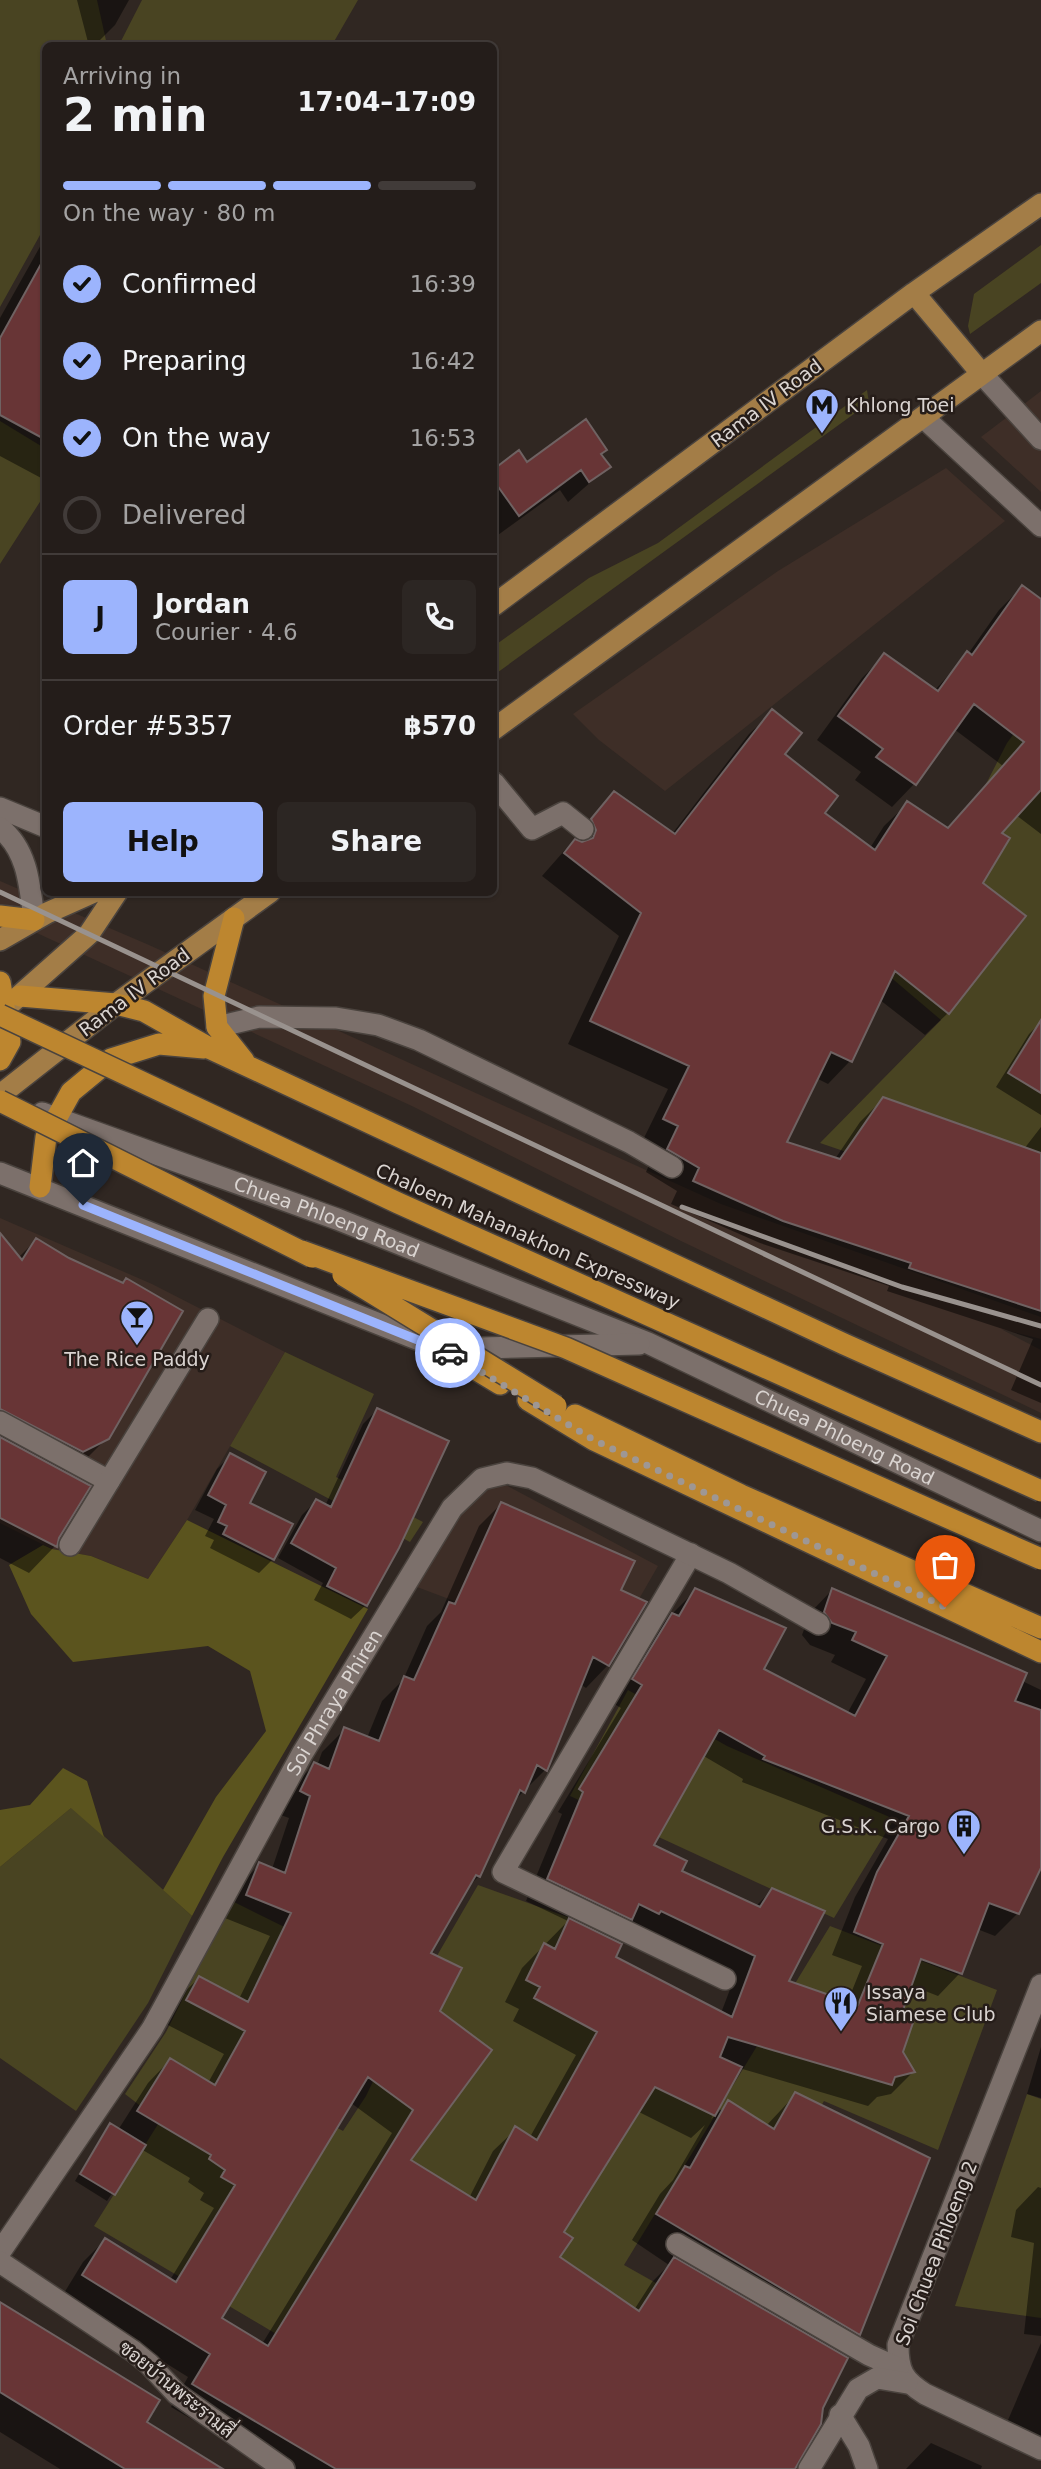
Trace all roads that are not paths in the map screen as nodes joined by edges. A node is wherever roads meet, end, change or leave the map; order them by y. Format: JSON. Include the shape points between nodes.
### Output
{"nodes":[{"id":1,"x":1041,"y":204,"type":"edge"},
{"id":2,"x":914,"y":293,"type":"junction"},
{"id":3,"x":1041,"y":331,"type":"edge"},
{"id":4,"x":982,"y":374,"type":"junction"},
{"id":5,"x":923,"y":417,"type":"junction"},
{"id":6,"x":1041,"y":439,"type":"edge"},
{"id":7,"x":1041,"y":526,"type":"edge"},
{"id":8,"x":497,"y":603,"type":"edge"},
{"id":9,"x":497,"y":727,"type":"edge"},
{"id":10,"x":497,"y":787,"type":"edge"},
{"id":11,"x":0,"y":808,"type":"edge"},
{"id":12,"x":42,"y":825,"type":"edge"},
{"id":13,"x":0,"y":828,"type":"edge"},
{"id":14,"x":583,"y":829,"type":"dead end"},
{"id":15,"x":85,"y":896,"type":"edge"},
{"id":16,"x":114,"y":896,"type":"edge"},
{"id":17,"x":264,"y":896,"type":"edge"},
{"id":18,"x":0,"y":916,"type":"edge"},
{"id":19,"x":234,"y":918,"type":"junction"},
{"id":20,"x":34,"y":920,"type":"junction"},
{"id":21,"x":0,"y":940,"type":"edge"},
{"id":22,"x":0,"y":982,"type":"edge"},
{"id":23,"x":116,"y":1004,"type":"junction"},
{"id":24,"x":6,"y":1007,"type":"edge"},
{"id":25,"x":217,"y":1027,"type":"junction"},
{"id":26,"x":211,"y":1049,"type":"junction"},
{"id":27,"x":0,"y":1060,"type":"edge"},
{"id":28,"x":247,"y":1065,"type":"junction"},
{"id":29,"x":0,"y":1098,"type":"edge"},
{"id":30,"x":56,"y":1118,"type":"junction"},
{"id":31,"x":672,"y":1167,"type":"dead end"},
{"id":32,"x":0,"y":1173,"type":"edge"},
{"id":33,"x":40,"y":1187,"type":"junction"},
{"id":34,"x":302,"y":1251,"type":"junction"},
{"id":35,"x":208,"y":1319,"type":"dead end"},
{"id":36,"x":648,"y":1343,"type":"junction"},
{"id":37,"x":442,"y":1349,"type":"junction"},
{"id":38,"x":0,"y":1422,"type":"edge"},
{"id":39,"x":1041,"y":1432,"type":"edge"},
{"id":40,"x":109,"y":1481,"type":"junction"},
{"id":41,"x":1041,"y":1491,"type":"edge"},
{"id":42,"x":1041,"y":1531,"type":"edge"},
{"id":43,"x":70,"y":1545,"type":"dead end"},
{"id":44,"x":691,"y":1554,"type":"junction"},
{"id":45,"x":1041,"y":1559,"type":"edge"},
{"id":46,"x":819,"y":1624,"type":"dead end"},
{"id":47,"x":1041,"y":1628,"type":"edge"},
{"id":48,"x":1041,"y":1652,"type":"edge"},
{"id":49,"x":725,"y":1979,"type":"dead end"},
{"id":50,"x":1041,"y":1984,"type":"edge"},
{"id":51,"x":677,"y":2244,"type":"dead end"},
{"id":52,"x":0,"y":2252,"type":"edge"},
{"id":53,"x":0,"y":2262,"type":"edge"},
{"id":54,"x":902,"y":2375,"type":"junction"},
{"id":55,"x":840,"y":2416,"type":"junction"},
{"id":56,"x":1041,"y":2449,"type":"edge"},
{"id":57,"x":284,"y":2469,"type":"edge"},
{"id":58,"x":809,"y":2469,"type":"edge"},
{"id":59,"x":867,"y":2469,"type":"edge"}],
"edges":[{"from":1,"to":2,"type":"main road","name":"Rama IV Road"},
{"from":2,"to":4,"type":"main road"},
{"from":2,"to":8,"type":"main road","name":"Rama IV Road"},
{"from":3,"to":4,"type":"main road"},
{"from":4,"to":5,"type":"main road"},
{"from":4,"to":6,"type":"street"},
{"from":5,"to":7,"type":"street"},
{"from":5,"to":9,"type":"main road"},
{"from":10,"to":14,"type":"street","via":[[532,829],[563,813]]},
{"from":11,"to":12,"type":"street"},
{"from":13,"to":20,"type":"street","via":[[23,859]]},
{"from":15,"to":20,"type":"main road"},
{"from":16,"to":24,"type":"main road","via":[[89,934]]},
{"from":17,"to":19,"type":"main road","name":"Rama IV Road"},
{"from":18,"to":20,"type":"highway"},
{"from":19,"to":23,"type":"main road","name":"Rama IV Road"},
{"from":19,"to":25,"type":"highway","via":[[214,996]]},
{"from":20,"to":21,"type":"main road"},
{"from":22,"to":24,"type":"highway"},
{"from":23,"to":24,"type":"highway"},
{"from":23,"to":26,"type":"highway","via":[[144,1011]]},
{"from":23,"to":29,"type":"main road","name":"Rama IV Road"},
{"from":24,"to":27,"type":"highway","via":[[10,1042]]},
{"from":24,"to":41,"type":"highway","name":"Chaloem Mahanakhon Expressway","bridge":true,"via":[[398,1203]]},
{"from":25,"to":28,"type":"highway"},
{"from":25,"to":31,"type":"street","via":[[259,1017],[336,1018],[378,1025],[432,1046]]},
{"from":26,"to":28,"type":"highway"},
{"from":26,"to":30,"type":"highway","via":[[159,1044],[111,1059],[71,1091]]},
{"from":28,"to":39,"type":"highway"},
{"from":29,"to":30,"type":"street","name":"Chuea Phloeng Road"},
{"from":29,"to":34,"type":"highway","bridge":true},
{"from":30,"to":33,"type":"highway","via":[[46,1136]]},
{"from":30,"to":36,"type":"street","name":"Chuea Phloeng Road","via":[[337,1219]]},
{"from":32,"to":33,"type":"street","name":"Chuea Phloeng Road"},
{"from":33,"to":37,"type":"street","name":"Chuea Phloeng Road"},
{"from":34,"to":45,"type":"highway","bridge":true,"via":[[566,1348]]},
{"from":34,"to":47,"type":"highway","bridge":true,"via":[[556,1406],[741,1495]]},
{"from":35,"to":40,"type":"street"},
{"from":36,"to":37,"type":"street","name":"Chuea Phloeng Road"},
{"from":36,"to":42,"type":"street","name":"Chuea Phloeng Road"},
{"from":37,"to":48,"type":"highway","via":[[594,1440]]},
{"from":38,"to":40,"type":"street"},
{"from":40,"to":43,"type":"street"},
{"from":44,"to":46,"type":"street","name":"Soi Phraya Phiren"},
{"from":44,"to":49,"type":"street","via":[[503,1872]]},
{"from":44,"to":52,"type":"street","name":"Soi Phraya Phiren","via":[[532,1478],[507,1473],[482,1479],[452,1508],[297,1763],[152,2029]]},
{"from":50,"to":54,"type":"street","name":"Soi Chuea Phloeng 2","via":[[898,2345]]},
{"from":51,"to":54,"type":"street"},
{"from":53,"to":57,"type":"street","name":"ซอยบ้านพระรามสี่","via":[[133,2351],[177,2394]]},
{"from":54,"to":55,"type":"street","via":[[877,2378],[858,2389]]},
{"from":54,"to":56,"type":"street"},
{"from":55,"to":58,"type":"street"},
{"from":55,"to":59,"type":"street","via":[[859,2445]]}]}
